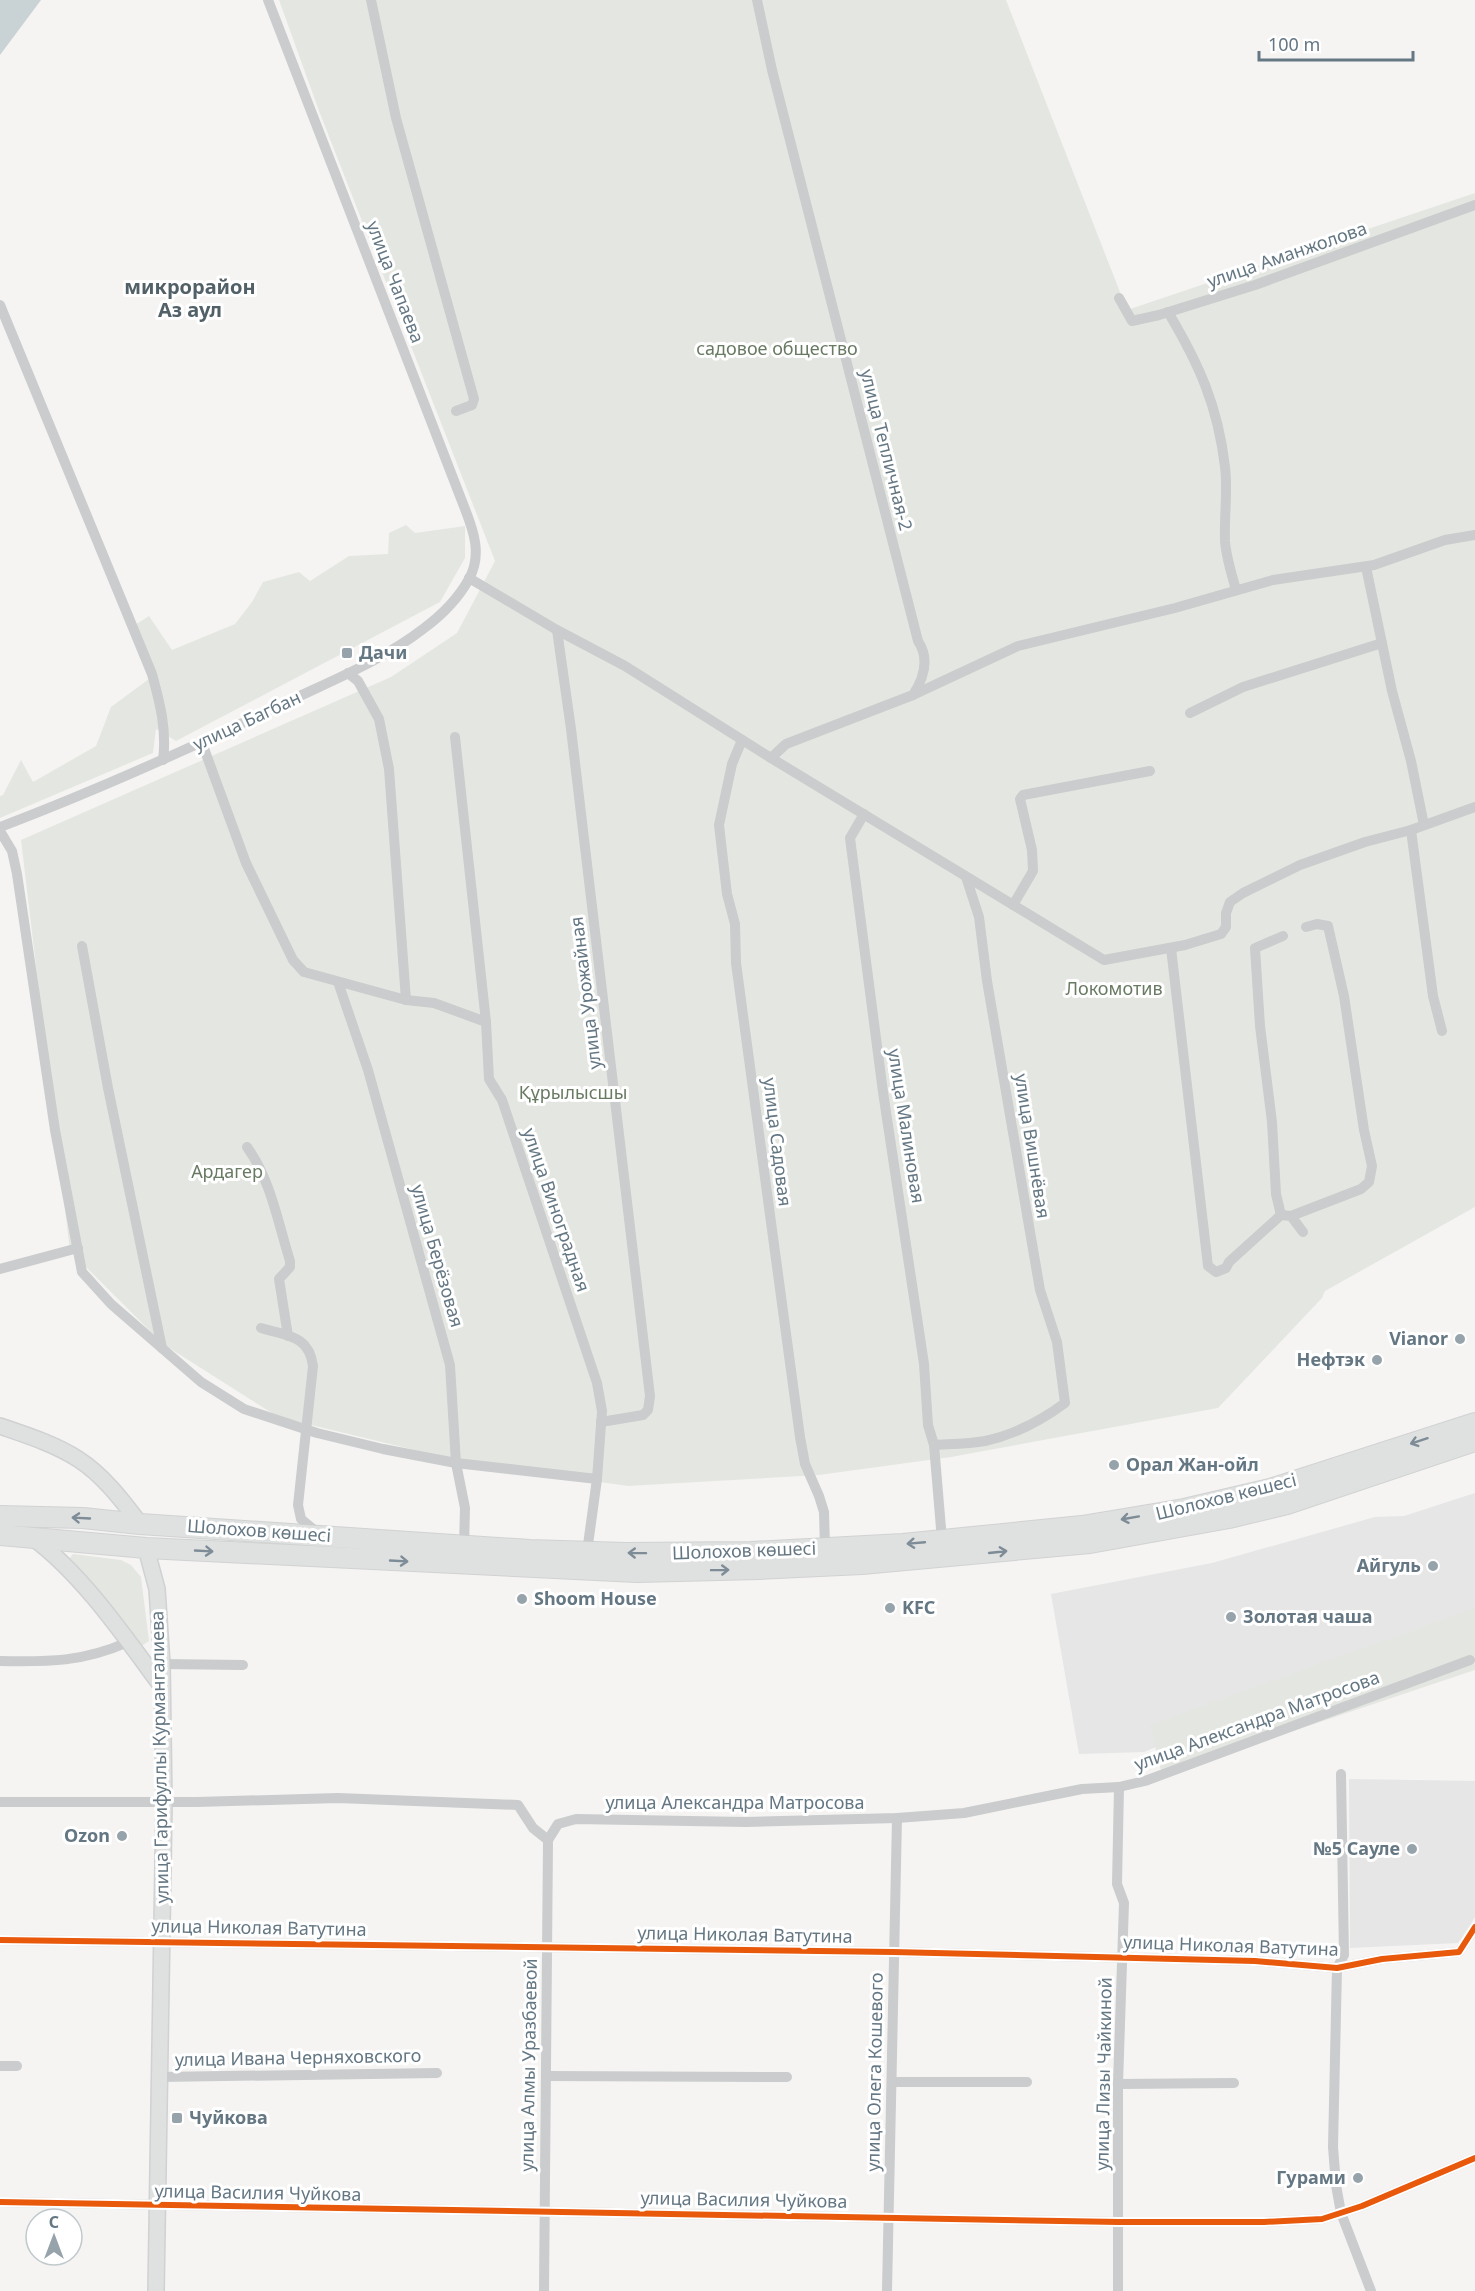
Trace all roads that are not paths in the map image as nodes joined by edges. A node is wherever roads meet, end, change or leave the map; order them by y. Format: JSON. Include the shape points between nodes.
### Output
{"nodes":[{"id":1,"x":268,"y":0,"type":"edge"},
{"id":2,"x":370,"y":0,"type":"edge"},
{"id":3,"x":757,"y":0,"type":"edge"},
{"id":4,"x":1475,"y":206,"type":"edge"},
{"id":5,"x":1119,"y":298,"type":"dead end"},
{"id":6,"x":0,"y":305,"type":"edge"},
{"id":7,"x":1168,"y":312,"type":"junction"},
{"id":8,"x":456,"y":411,"type":"dead end"},
{"id":9,"x":1475,"y":535,"type":"edge"},
{"id":10,"x":1366,"y":567,"type":"junction"},
{"id":11,"x":469,"y":578,"type":"junction"},
{"id":12,"x":1236,"y":590,"type":"junction"},
{"id":13,"x":557,"y":630,"type":"junction"},
{"id":14,"x":1382,"y":643,"type":"junction"},
{"id":15,"x":348,"y":673,"type":"junction"},
{"id":16,"x":913,"y":695,"type":"junction"},
{"id":17,"x":1190,"y":712,"type":"dead end"},
{"id":18,"x":455,"y":737,"type":"dead end"},
{"id":19,"x":742,"y":740,"type":"junction"},
{"id":20,"x":202,"y":743,"type":"junction"},
{"id":21,"x":771,"y":758,"type":"junction"},
{"id":22,"x":163,"y":760,"type":"junction"},
{"id":23,"x":1150,"y":771,"type":"dead end"},
{"id":24,"x":1475,"y":807,"type":"edge"},
{"id":25,"x":864,"y":814,"type":"junction"},
{"id":26,"x":1424,"y":825,"type":"junction"},
{"id":27,"x":0,"y":829,"type":"edge"},
{"id":28,"x":1411,"y":830,"type":"junction"},
{"id":29,"x":966,"y":877,"type":"junction"},
{"id":30,"x":1013,"y":905,"type":"junction"},
{"id":31,"x":1306,"y":927,"type":"dead end"},
{"id":32,"x":1283,"y":936,"type":"dead end"},
{"id":33,"x":82,"y":946,"type":"dead end"},
{"id":34,"x":1171,"y":948,"type":"junction"},
{"id":35,"x":338,"y":982,"type":"junction"},
{"id":36,"x":406,"y":1000,"type":"junction"},
{"id":37,"x":486,"y":1022,"type":"junction"},
{"id":38,"x":1442,"y":1031,"type":"dead end"},
{"id":39,"x":247,"y":1148,"type":"dead end"},
{"id":40,"x":1286,"y":1216,"type":"junction"},
{"id":41,"x":1303,"y":1232,"type":"dead end"},
{"id":42,"x":78,"y":1248,"type":"junction"},
{"id":43,"x":0,"y":1269,"type":"edge"},
{"id":44,"x":261,"y":1328,"type":"dead end"},
{"id":45,"x":288,"y":1336,"type":"junction"},
{"id":46,"x":162,"y":1348,"type":"junction"},
{"id":47,"x":601,"y":1422,"type":"junction"},
{"id":48,"x":1475,"y":1423,"type":"edge"},
{"id":49,"x":0,"y":1426,"type":"edge"},
{"id":50,"x":305,"y":1429,"type":"junction"},
{"id":51,"x":1475,"y":1441,"type":"edge"},
{"id":52,"x":934,"y":1445,"type":"junction"},
{"id":53,"x":456,"y":1464,"type":"junction"},
{"id":54,"x":597,"y":1479,"type":"junction"},
{"id":55,"x":0,"y":1516,"type":"edge"},
{"id":56,"x":140,"y":1524,"type":"junction"},
{"id":57,"x":0,"y":1535,"type":"edge"},
{"id":58,"x":320,"y":1535,"type":"junction"},
{"id":59,"x":30,"y":1536,"type":"junction"},
{"id":60,"x":942,"y":1540,"type":"junction"},
{"id":61,"x":464,"y":1546,"type":"junction"},
{"id":62,"x":146,"y":1548,"type":"junction"},
{"id":63,"x":825,"y":1548,"type":"junction"},
{"id":64,"x":587,"y":1551,"type":"junction"},
{"id":65,"x":128,"y":1642,"type":"junction"},
{"id":66,"x":0,"y":1660,"type":"edge"},
{"id":67,"x":1470,"y":1660,"type":"dead end"},
{"id":68,"x":162,"y":1664,"type":"junction"},
{"id":69,"x":243,"y":1665,"type":"dead end"},
{"id":70,"x":162,"y":1687,"type":"junction"},
{"id":71,"x":1341,"y":1774,"type":"dead end"},
{"id":72,"x":1119,"y":1787,"type":"junction"},
{"id":73,"x":0,"y":1802,"type":"edge"},
{"id":74,"x":164,"y":1803,"type":"junction"},
{"id":75,"x":897,"y":1818,"type":"junction"},
{"id":76,"x":548,"y":1840,"type":"junction"},
{"id":77,"x":1475,"y":1927,"type":"edge"},
{"id":78,"x":0,"y":1940,"type":"edge"},
{"id":79,"x":162,"y":1941,"type":"junction"},
{"id":80,"x":547,"y":1947,"type":"junction"},
{"id":81,"x":893,"y":1952,"type":"junction"},
{"id":82,"x":1123,"y":1959,"type":"junction"},
{"id":83,"x":1337,"y":1968,"type":"junction"},
{"id":84,"x":0,"y":2066,"type":"edge"},
{"id":85,"x":17,"y":2066,"type":"dead end"},
{"id":86,"x":437,"y":2073,"type":"dead end"},
{"id":87,"x":546,"y":2076,"type":"junction"},
{"id":88,"x":159,"y":2077,"type":"junction"},
{"id":89,"x":787,"y":2077,"type":"dead end"},
{"id":90,"x":892,"y":2082,"type":"junction"},
{"id":91,"x":1027,"y":2082,"type":"dead end"},
{"id":92,"x":1234,"y":2083,"type":"dead end"},
{"id":93,"x":1118,"y":2084,"type":"junction"},
{"id":94,"x":1475,"y":2158,"type":"edge"},
{"id":95,"x":0,"y":2202,"type":"edge"},
{"id":96,"x":159,"y":2207,"type":"junction"},
{"id":97,"x":545,"y":2212,"type":"junction"},
{"id":98,"x":1341,"y":2213,"type":"junction"},
{"id":99,"x":889,"y":2217,"type":"junction"},
{"id":100,"x":1119,"y":2222,"type":"junction"},
{"id":101,"x":156,"y":2291,"type":"edge"},
{"id":102,"x":544,"y":2291,"type":"edge"},
{"id":103,"x":887,"y":2291,"type":"edge"},
{"id":104,"x":1118,"y":2291,"type":"edge"},
{"id":105,"x":1371,"y":2291,"type":"edge"}],
"edges":[{"from":1,"to":11,"type":"street","name":"улица Чапаева","via":[[474,532],[475,565]]},
{"from":2,"to":8,"type":"street","via":[[396,117],[474,399],[472,405]]},
{"from":3,"to":16,"type":"street","name":"улица Тепличная-2","via":[[915,631],[924,651],[923,680]]},
{"from":4,"to":7,"type":"street","name":"улица Аманжолова"},
{"from":5,"to":7,"type":"street","name":"улица Аманжолова","via":[[1132,321]]},
{"from":6,"to":22,"type":"street","via":[[152,674],[161,708]]},
{"from":7,"to":12,"type":"street","via":[[1206,382],[1217,419],[1225,468],[1225,543]]},
{"from":9,"to":10,"type":"street","via":[[1445,540]]},
{"from":10,"to":12,"type":"street","via":[[1273,580]]},
{"from":10,"to":14,"type":"street"},
{"from":11,"to":13,"type":"street"},
{"from":11,"to":15,"type":"street","name":"улица Багбан","via":[[451,605],[423,629]]},
{"from":12,"to":16,"type":"street","via":[[1018,646]]},
{"from":13,"to":19,"type":"street","via":[[624,666]]},
{"from":13,"to":47,"type":"street","name":"улица Урожайная","via":[[650,1396],[643,1415]]},
{"from":14,"to":17,"type":"street","via":[[1243,687]]},
{"from":14,"to":26,"type":"street"},
{"from":15,"to":20,"type":"street","name":"улица Багбан"},
{"from":15,"to":36,"type":"street","via":[[358,681],[379,719],[389,769]]},
{"from":16,"to":21,"type":"street","via":[[786,744]]},
{"from":18,"to":37,"type":"street","name":"улица Виноградная"},
{"from":19,"to":21,"type":"street"},
{"from":19,"to":63,"type":"street","name":"улица Садовая","via":[[732,764],[719,825],[800,1437],[805,1464],[824,1512]]},
{"from":20,"to":22,"type":"street","name":"улица Багбан"},
{"from":20,"to":35,"type":"street","via":[[246,863],[293,960],[304,972]]},
{"from":21,"to":25,"type":"street"},
{"from":22,"to":27,"type":"street","name":"улица Багбан"},
{"from":23,"to":30,"type":"street","via":[[1023,795],[1020,799],[1033,870]]},
{"from":24,"to":26,"type":"street"},
{"from":25,"to":29,"type":"street"},
{"from":25,"to":52,"type":"street","name":"улица Малиновая","via":[[850,838],[924,1364],[928,1425]]},
{"from":26,"to":28,"type":"street"},
{"from":27,"to":42,"type":"street","via":[[12,851],[17,874],[55,1130]]},
{"from":28,"to":34,"type":"street","via":[[1311,861],[1243,892],[1230,902],[1221,934]]},
{"from":28,"to":38,"type":"street","via":[[1433,996]]},
{"from":29,"to":30,"type":"street"},
{"from":29,"to":52,"type":"street","name":"улица Вишнёвая","via":[[979,917],[1040,1290],[1057,1342],[1065,1402],[1051,1414],[985,1441]]},
{"from":30,"to":34,"type":"street","via":[[1104,960]]},
{"from":31,"to":40,"type":"street","via":[[1328,926],[1344,996],[1372,1166],[1368,1182],[1361,1190]]},
{"from":32,"to":40,"type":"street","via":[[1255,948],[1276,1194]]},
{"from":33,"to":46,"type":"street"},
{"from":34,"to":40,"type":"street","via":[[1208,1266],[1216,1272],[1226,1268]]},
{"from":35,"to":36,"type":"street"},
{"from":35,"to":53,"type":"street","name":"улица Берёзовая","via":[[368,1070],[450,1365]]},
{"from":36,"to":37,"type":"street","via":[[434,1004]]},
{"from":37,"to":47,"type":"street","name":"улица Виноградная","via":[[489,1079],[502,1100],[597,1383]]},
{"from":39,"to":45,"type":"street","via":[[267,1186],[290,1261],[290,1267],[279,1279]]},
{"from":40,"to":41,"type":"street"},
{"from":42,"to":43,"type":"street"},
{"from":42,"to":46,"type":"street","via":[[82,1272],[111,1304]]},
{"from":44,"to":45,"type":"street"},
{"from":45,"to":50,"type":"street","via":[[307,1346],[311,1354]]},
{"from":46,"to":50,"type":"street","via":[[201,1382],[244,1409]]},
{"from":47,"to":54,"type":"street","name":"улица Виноградная"},
{"from":48,"to":60,"type":"highway","name":"Шолохов көшесі","one_way":true,"via":[[1270,1489],[1206,1505],[1100,1523]]},
{"from":49,"to":56,"type":"street","via":[[78,1459],[119,1496]]},
{"from":50,"to":53,"type":"street"},
{"from":50,"to":58,"type":"street","via":[[298,1505],[302,1520]]},
{"from":62,"to":51,"type":"highway","name":"Шолохов көшесі","one_way":true,"via":[[638,1572],[873,1563],[1090,1543],[1229,1518],[1297,1501]]},
{"from":52,"to":60,"type":"street","name":"улица Малиновая"},
{"from":53,"to":54,"type":"street"},
{"from":53,"to":61,"type":"street","name":"улица Берёзовая","via":[[465,1508]]},
{"from":54,"to":64,"type":"street","name":"улица Виноградная"},
{"from":56,"to":55,"type":"highway","name":"Шолохов көшесі","one_way":true},
{"from":56,"to":58,"type":"highway","name":"Шолохов көшесі"},
{"from":56,"to":62,"type":"highway"},
{"from":57,"to":59,"type":"highway"},
{"from":58,"to":61,"type":"highway","name":"Шолохов көшесі"},
{"from":59,"to":62,"type":"highway","name":"Шолохов көшесі"},
{"from":59,"to":65,"type":"street","via":[[69,1569]]},
{"from":60,"to":63,"type":"highway","name":"Шолохов көшесі","one_way":true},
{"from":61,"to":64,"type":"highway","name":"Шолохов көшесі"},
{"from":62,"to":68,"type":"street","name":"улица Гарифуллы Курмангалиева","via":[[157,1588]]},
{"from":63,"to":64,"type":"highway","name":"Шолохов көшесі","one_way":true,"via":[[704,1553]]},
{"from":65,"to":66,"type":"street","via":[[67,1661]]},
{"from":65,"to":70,"type":"street"},
{"from":67,"to":72,"type":"street","name":"улица Александра Матросова","via":[[1145,1781]]},
{"from":68,"to":69,"type":"street"},
{"from":68,"to":70,"type":"street","name":"улица Гарифуллы Курмангалиева"},
{"from":70,"to":74,"type":"street","name":"улица Гарифуллы Курмангалиева"},
{"from":71,"to":83,"type":"street","via":[[1344,1955]]},
{"from":72,"to":75,"type":"street","name":"улица Александра Матросова","via":[[1082,1789],[964,1813]]},
{"from":72,"to":82,"type":"street","name":"улица Лизы Чайкиной","via":[[1117,1884],[1124,1903]]},
{"from":73,"to":74,"type":"street"},
{"from":74,"to":76,"type":"street","via":[[338,1798],[518,1804],[533,1828]]},
{"from":74,"to":79,"type":"street","name":"улица Гарифуллы Курмангалиева"},
{"from":75,"to":76,"type":"street","name":"улица Александра Матросова","via":[[746,1822],[576,1819],[558,1824]]},
{"from":75,"to":81,"type":"street","name":"улица Олега Кошевого"},
{"from":76,"to":80,"type":"street","name":"улица Алмы Уразбаевой"},
{"from":77,"to":83,"type":"street","name":"улица Николая Ватутина","via":[[1459,1952],[1382,1959]]},
{"from":78,"to":79,"type":"street","name":"улица Николая Ватутина"},
{"from":79,"to":80,"type":"street","name":"улица Николая Ватутина"},
{"from":79,"to":88,"type":"street","name":"улица Гарифуллы Курмангалиева"},
{"from":80,"to":81,"type":"street","name":"улица Николая Ватутина"},
{"from":80,"to":87,"type":"street","name":"улица Алмы Уразбаевой"},
{"from":81,"to":82,"type":"street","name":"улица Николая Ватутина"},
{"from":81,"to":90,"type":"street","name":"улица Олега Кошевого"},
{"from":82,"to":83,"type":"street","name":"улица Николая Ватутина","via":[[1255,1961]]},
{"from":82,"to":93,"type":"street","name":"улица Лизы Чайкиной"},
{"from":83,"to":98,"type":"street","via":[[1333,2146]]},
{"from":84,"to":85,"type":"street"},
{"from":86,"to":88,"type":"street","name":"улица Ивана Черняховского"},
{"from":87,"to":89,"type":"street"},
{"from":87,"to":97,"type":"street","name":"улица Алмы Уразбаевой"},
{"from":88,"to":96,"type":"street","name":"улица Гарифуллы Курмангалиева"},
{"from":90,"to":91,"type":"street"},
{"from":90,"to":99,"type":"street","name":"улица Олега Кошевого"},
{"from":92,"to":93,"type":"street"},
{"from":93,"to":100,"type":"street","name":"улица Лизы Чайкиной"},
{"from":94,"to":98,"type":"street","name":"улица Василия Чуйкова"},
{"from":95,"to":96,"type":"street","name":"улица Василия Чуйкова"},
{"from":96,"to":97,"type":"street","name":"улица Василия Чуйкова"},
{"from":96,"to":101,"type":"street","name":"улица Гарифуллы Курмангалиева"},
{"from":97,"to":99,"type":"street","name":"улица Василия Чуйкова"},
{"from":97,"to":102,"type":"street","name":"улица Алмы Уразбаевой"},
{"from":98,"to":100,"type":"street","name":"улица Василия Чуйкова","via":[[1264,2222]]},
{"from":98,"to":105,"type":"street"},
{"from":99,"to":100,"type":"street","name":"улица Василия Чуйкова"},
{"from":99,"to":103,"type":"street","name":"улица Олега Кошевого"},
{"from":100,"to":104,"type":"street","name":"улица Лизы Чайкиной"}]}
